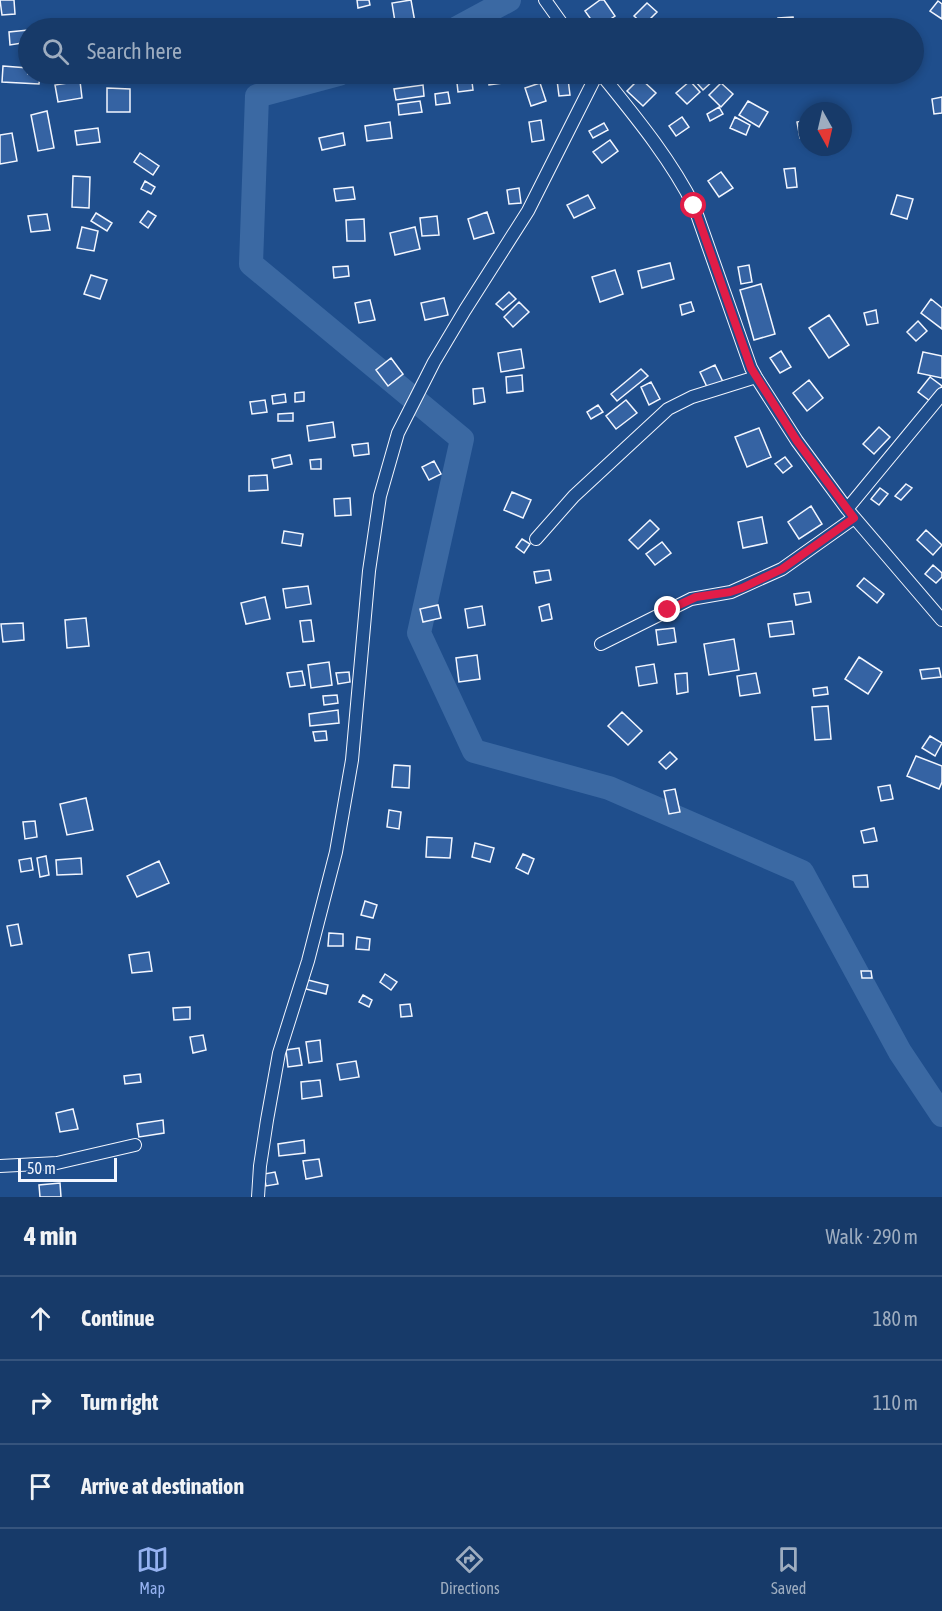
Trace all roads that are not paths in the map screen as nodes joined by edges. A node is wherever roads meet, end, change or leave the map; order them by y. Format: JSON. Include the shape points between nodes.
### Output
{"nodes":[{"id":1,"x":545,"y":0,"type":"edge"},
{"id":2,"x":558,"y":18,"type":"edge"},
{"id":3,"x":594,"y":84,"type":"edge"},
{"id":4,"x":608,"y":84,"type":"edge"},
{"id":5,"x":756,"y":376,"type":"junction"},
{"id":6,"x":942,"y":394,"type":"edge"},
{"id":7,"x":850,"y":514,"type":"junction"},
{"id":8,"x":536,"y":539,"type":"dead end"},
{"id":9,"x":942,"y":620,"type":"edge"},
{"id":10,"x":601,"y":644,"type":"dead end"},
{"id":11,"x":135,"y":1145,"type":"dead end"},
{"id":12,"x":0,"y":1166,"type":"edge"},
{"id":13,"x":258,"y":1197,"type":"edge"}],
"edges":[{"from":1,"to":2,"type":"street"},
{"from":3,"to":13,"type":"street","via":[[528,211],[449,336],[398,433],[378,506],[352,760],[336,852],[279,1053]]},
{"from":4,"to":5,"type":"street","via":[[682,182]]},
{"from":5,"to":7,"type":"street"},
{"from":5,"to":8,"type":"street","via":[[668,409],[574,496]]},
{"from":6,"to":7,"type":"street"},
{"from":7,"to":9,"type":"street"},
{"from":7,"to":10,"type":"street","via":[[772,574],[730,592],[691,599]]},
{"from":11,"to":12,"type":"street","via":[[57,1163]]}]}
